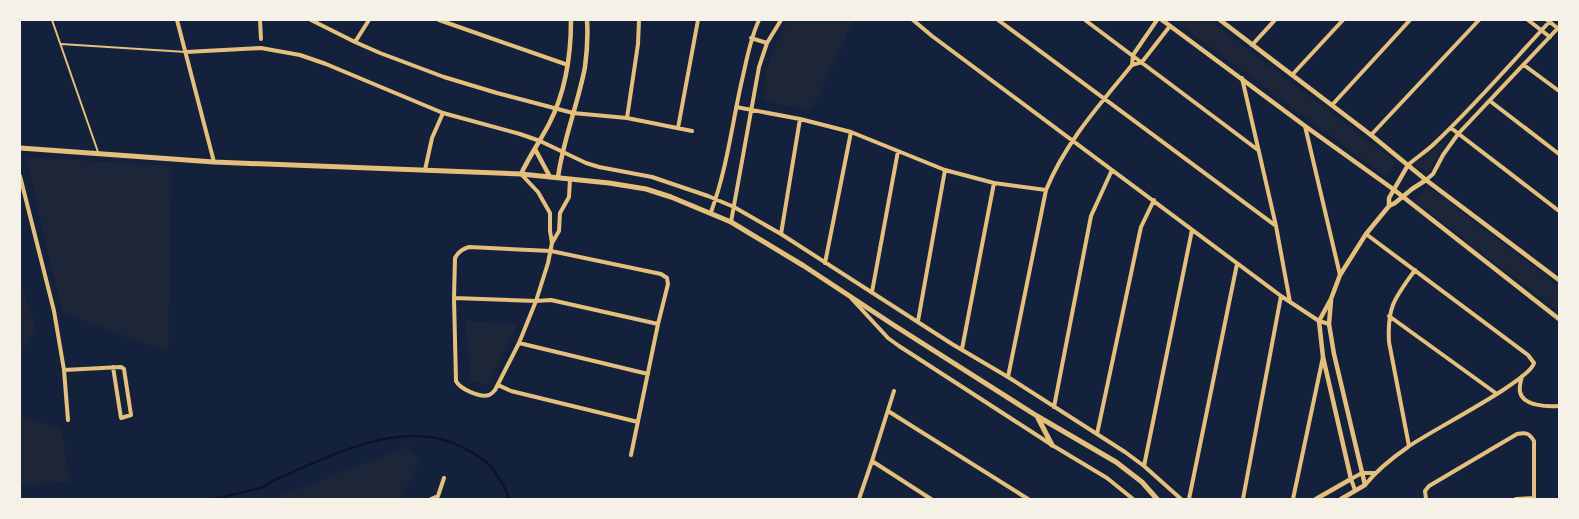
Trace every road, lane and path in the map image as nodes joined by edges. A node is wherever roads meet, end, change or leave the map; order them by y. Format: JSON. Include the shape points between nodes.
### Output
{"nodes":[{"id":1,"x":52,"y":20,"type":"edge"},
{"id":2,"x":178,"y":20,"type":"edge"},
{"id":3,"x":260,"y":20,"type":"edge"},
{"id":4,"x":311,"y":20,"type":"edge"},
{"id":5,"x":369,"y":20,"type":"edge"},
{"id":6,"x":439,"y":20,"type":"edge"},
{"id":7,"x":571,"y":20,"type":"edge"},
{"id":8,"x":587,"y":20,"type":"edge"},
{"id":9,"x":640,"y":20,"type":"edge"},
{"id":10,"x":698,"y":20,"type":"edge"},
{"id":11,"x":759,"y":20,"type":"edge"},
{"id":12,"x":782,"y":20,"type":"edge"},
{"id":13,"x":913,"y":20,"type":"edge"},
{"id":14,"x":998,"y":20,"type":"edge"},
{"id":15,"x":1085,"y":20,"type":"edge"},
{"id":16,"x":1157,"y":20,"type":"edge"},
{"id":17,"x":1162,"y":20,"type":"edge"},
{"id":18,"x":1275,"y":20,"type":"edge"},
{"id":19,"x":1343,"y":20,"type":"edge"},
{"id":20,"x":1410,"y":20,"type":"edge"},
{"id":21,"x":1479,"y":20,"type":"edge"},
{"id":22,"x":1528,"y":20,"type":"edge"},
{"id":23,"x":1224,"y":21,"type":"edge"},
{"id":24,"x":1549,"y":21,"type":"edge"},
{"id":25,"x":1170,"y":26,"type":"junction"},
{"id":26,"x":1559,"y":28,"type":"edge"},
{"id":27,"x":1542,"y":30,"type":"junction"},
{"id":28,"x":1550,"y":37,"type":"junction"},
{"id":29,"x":261,"y":38,"type":"dead end"},
{"id":30,"x":752,"y":38,"type":"junction"},
{"id":31,"x":355,"y":42,"type":"junction"},
{"id":32,"x":767,"y":43,"type":"junction"},
{"id":33,"x":60,"y":44,"type":"junction"},
{"id":34,"x":1252,"y":45,"type":"junction"},
{"id":35,"x":186,"y":52,"type":"junction"},
{"id":36,"x":1133,"y":55,"type":"junction"},
{"id":37,"x":1142,"y":62,"type":"junction"},
{"id":38,"x":568,"y":65,"type":"junction"},
{"id":39,"x":1132,"y":65,"type":"junction"},
{"id":40,"x":1524,"y":65,"type":"junction"},
{"id":41,"x":1292,"y":75,"type":"junction"},
{"id":42,"x":1242,"y":78,"type":"junction"},
{"id":43,"x":1559,"y":91,"type":"edge"},
{"id":44,"x":1105,"y":98,"type":"junction"},
{"id":45,"x":1490,"y":101,"type":"junction"},
{"id":46,"x":1332,"y":105,"type":"junction"},
{"id":47,"x":736,"y":107,"type":"junction"},
{"id":48,"x":556,"y":109,"type":"junction"},
{"id":49,"x":751,"y":110,"type":"junction"},
{"id":50,"x":443,"y":113,"type":"junction"},
{"id":51,"x":573,"y":113,"type":"junction"},
{"id":52,"x":627,"y":118,"type":"junction"},
{"id":53,"x":800,"y":119,"type":"junction"},
{"id":54,"x":1305,"y":126,"type":"junction"},
{"id":55,"x":678,"y":128,"type":"junction"},
{"id":56,"x":1451,"y":128,"type":"junction"},
{"id":57,"x":692,"y":131,"type":"dead end"},
{"id":58,"x":851,"y":132,"type":"junction"},
{"id":59,"x":1458,"y":134,"type":"junction"},
{"id":60,"x":1372,"y":135,"type":"junction"},
{"id":61,"x":1073,"y":140,"type":"junction"},
{"id":62,"x":540,"y":141,"type":"junction"},
{"id":63,"x":20,"y":148,"type":"edge"},
{"id":64,"x":535,"y":149,"type":"junction"},
{"id":65,"x":1258,"y":150,"type":"junction"},
{"id":66,"x":898,"y":151,"type":"junction"},
{"id":67,"x":563,"y":152,"type":"junction"},
{"id":68,"x":99,"y":154,"type":"junction"},
{"id":69,"x":1559,"y":154,"type":"edge"},
{"id":70,"x":214,"y":162,"type":"junction"},
{"id":71,"x":1408,"y":165,"type":"junction"},
{"id":72,"x":425,"y":170,"type":"junction"},
{"id":73,"x":945,"y":170,"type":"junction"},
{"id":74,"x":1112,"y":170,"type":"junction"},
{"id":75,"x":521,"y":174,"type":"junction"},
{"id":76,"x":20,"y":176,"type":"edge"},
{"id":77,"x":550,"y":177,"type":"junction"},
{"id":78,"x":558,"y":177,"type":"junction"},
{"id":79,"x":570,"y":179,"type":"junction"},
{"id":80,"x":1426,"y":180,"type":"junction"},
{"id":81,"x":994,"y":183,"type":"junction"},
{"id":82,"x":1393,"y":189,"type":"junction"},
{"id":83,"x":1046,"y":190,"type":"junction"},
{"id":84,"x":1403,"y":196,"type":"junction"},
{"id":85,"x":716,"y":199,"type":"junction"},
{"id":86,"x":1154,"y":200,"type":"junction"},
{"id":87,"x":734,"y":206,"type":"junction"},
{"id":88,"x":1389,"y":206,"type":"junction"},
{"id":89,"x":711,"y":212,"type":"junction"},
{"id":90,"x":1559,"y":212,"type":"edge"},
{"id":91,"x":550,"y":213,"type":"junction"},
{"id":92,"x":560,"y":213,"type":"junction"},
{"id":93,"x":731,"y":222,"type":"junction"},
{"id":94,"x":1276,"y":226,"type":"junction"},
{"id":95,"x":1192,"y":230,"type":"junction"},
{"id":96,"x":781,"y":234,"type":"junction"},
{"id":97,"x":1366,"y":234,"type":"junction"},
{"id":98,"x":552,"y":244,"type":"junction"},
{"id":99,"x":551,"y":251,"type":"junction"},
{"id":100,"x":825,"y":263,"type":"junction"},
{"id":101,"x":1237,"y":264,"type":"junction"},
{"id":102,"x":1415,"y":270,"type":"junction"},
{"id":103,"x":1340,"y":275,"type":"junction"},
{"id":104,"x":1559,"y":280,"type":"edge"},
{"id":105,"x":872,"y":292,"type":"junction"},
{"id":106,"x":848,"y":296,"type":"junction"},
{"id":107,"x":1281,"y":296,"type":"junction"},
{"id":108,"x":454,"y":298,"type":"junction"},
{"id":109,"x":1331,"y":299,"type":"junction"},
{"id":110,"x":536,"y":301,"type":"junction"},
{"id":111,"x":1290,"y":302,"type":"junction"},
{"id":112,"x":1389,"y":316,"type":"junction"},
{"id":113,"x":1559,"y":319,"type":"edge"},
{"id":114,"x":918,"y":321,"type":"junction"},
{"id":115,"x":1319,"y":321,"type":"junction"},
{"id":116,"x":658,"y":324,"type":"junction"},
{"id":117,"x":1330,"y":324,"type":"junction"},
{"id":118,"x":519,"y":343,"type":"junction"},
{"id":119,"x":962,"y":350,"type":"junction"},
{"id":120,"x":1323,"y":357,"type":"junction"},
{"id":121,"x":113,"y":367,"type":"junction"},
{"id":122,"x":64,"y":370,"type":"junction"},
{"id":123,"x":648,"y":374,"type":"junction"},
{"id":124,"x":1522,"y":376,"type":"junction"},
{"id":125,"x":1008,"y":377,"type":"junction"},
{"id":126,"x":498,"y":385,"type":"junction"},
{"id":127,"x":894,"y":391,"type":"dead end"},
{"id":128,"x":1497,"y":394,"type":"junction"},
{"id":129,"x":1559,"y":406,"type":"edge"},
{"id":130,"x":1054,"y":407,"type":"junction"},
{"id":131,"x":888,"y":411,"type":"junction"},
{"id":132,"x":1037,"y":416,"type":"junction"},
{"id":133,"x":68,"y":420,"type":"dead end"},
{"id":134,"x":638,"y":422,"type":"junction"},
{"id":135,"x":1097,"y":434,"type":"junction"},
{"id":136,"x":1052,"y":445,"type":"junction"},
{"id":137,"x":1409,"y":446,"type":"junction"},
{"id":138,"x":631,"y":454,"type":"dead end"},
{"id":139,"x":872,"y":461,"type":"junction"},
{"id":140,"x":1144,"y":466,"type":"junction"},
{"id":141,"x":1362,"y":473,"type":"junction"},
{"id":142,"x":1374,"y":474,"type":"junction"},
{"id":143,"x":444,"y":478,"type":"dead end"},
{"id":144,"x":1351,"y":479,"type":"junction"},
{"id":145,"x":1365,"y":484,"type":"junction"},
{"id":146,"x":1355,"y":490,"type":"junction"},
{"id":147,"x":1534,"y":498,"type":"edge"},
{"id":148,"x":431,"y":499,"type":"edge"},
{"id":149,"x":859,"y":499,"type":"edge"},
{"id":150,"x":931,"y":499,"type":"edge"},
{"id":151,"x":1028,"y":499,"type":"edge"},
{"id":152,"x":1133,"y":499,"type":"edge"},
{"id":153,"x":1157,"y":499,"type":"edge"},
{"id":154,"x":1181,"y":499,"type":"edge"},
{"id":155,"x":1188,"y":499,"type":"edge"},
{"id":156,"x":1243,"y":499,"type":"edge"},
{"id":157,"x":1293,"y":499,"type":"edge"},
{"id":158,"x":1316,"y":499,"type":"edge"},
{"id":159,"x":1341,"y":499,"type":"edge"},
{"id":160,"x":1426,"y":499,"type":"edge"},
{"id":161,"x":1516,"y":499,"type":"edge"}],
"edges":[{"from":1,"to":33,"type":"lane"},
{"from":2,"to":35,"type":"street"},
{"from":3,"to":29,"type":"street"},
{"from":4,"to":31,"type":"street"},
{"from":5,"to":31,"type":"street"},
{"from":6,"to":38,"type":"street"},
{"from":7,"to":38,"type":"street"},
{"from":8,"to":51,"type":"street","via":[[585,66]]},
{"from":9,"to":52,"type":"street"},
{"from":10,"to":55,"type":"street"},
{"from":11,"to":30,"type":"street"},
{"from":12,"to":32,"type":"street"},
{"from":13,"to":61,"type":"street"},
{"from":14,"to":44,"type":"street"},
{"from":15,"to":36,"type":"street"},
{"from":16,"to":36,"type":"street"},
{"from":17,"to":25,"type":"street"},
{"from":18,"to":34,"type":"street"},
{"from":19,"to":41,"type":"street"},
{"from":20,"to":46,"type":"street"},
{"from":21,"to":60,"type":"street"},
{"from":22,"to":27,"type":"street"},
{"from":23,"to":34,"type":"street"},
{"from":24,"to":26,"type":"street"},
{"from":24,"to":27,"type":"street"},
{"from":25,"to":37,"type":"street"},
{"from":25,"to":42,"type":"street"},
{"from":26,"to":28,"type":"street"},
{"from":27,"to":28,"type":"street"},
{"from":27,"to":56,"type":"street"},
{"from":28,"to":40,"type":"street"},
{"from":30,"to":32,"type":"street"},
{"from":30,"to":47,"type":"street"},
{"from":31,"to":48,"type":"street","via":[[444,77]]},
{"from":32,"to":49,"type":"street"},
{"from":33,"to":35,"type":"lane"},
{"from":33,"to":68,"type":"lane"},
{"from":34,"to":41,"type":"street"},
{"from":35,"to":50,"type":"street","via":[[261,48],[300,55]]},
{"from":35,"to":70,"type":"street"},
{"from":36,"to":37,"type":"street"},
{"from":36,"to":39,"type":"street"},
{"from":37,"to":39,"type":"street"},
{"from":37,"to":65,"type":"street"},
{"from":38,"to":48,"type":"street"},
{"from":39,"to":44,"type":"street"},
{"from":40,"to":43,"type":"street"},
{"from":40,"to":45,"type":"street"},
{"from":41,"to":46,"type":"street"},
{"from":42,"to":54,"type":"street"},
{"from":42,"to":65,"type":"street"},
{"from":44,"to":61,"type":"street"},
{"from":44,"to":94,"type":"street"},
{"from":45,"to":59,"type":"street"},
{"from":45,"to":69,"type":"street"},
{"from":46,"to":60,"type":"street"},
{"from":47,"to":49,"type":"street"},
{"from":47,"to":85,"type":"street"},
{"from":48,"to":51,"type":"street"},
{"from":48,"to":62,"type":"street"},
{"from":49,"to":53,"type":"street"},
{"from":49,"to":87,"type":"street"},
{"from":50,"to":62,"type":"street"},
{"from":50,"to":72,"type":"street","via":[[432,138]]},
{"from":51,"to":52,"type":"street"},
{"from":51,"to":67,"type":"street"},
{"from":52,"to":55,"type":"street"},
{"from":53,"to":58,"type":"street"},
{"from":53,"to":96,"type":"street"},
{"from":54,"to":82,"type":"street"},
{"from":54,"to":103,"type":"street"},
{"from":55,"to":57,"type":"street"},
{"from":56,"to":59,"type":"street"},
{"from":56,"to":71,"type":"street"},
{"from":58,"to":66,"type":"street"},
{"from":58,"to":100,"type":"street"},
{"from":59,"to":80,"type":"street"},
{"from":59,"to":90,"type":"street"},
{"from":60,"to":71,"type":"street"},
{"from":61,"to":74,"type":"street"},
{"from":61,"to":83,"type":"street"},
{"from":62,"to":64,"type":"street"},
{"from":62,"to":67,"type":"street"},
{"from":63,"to":68,"type":"main road"},
{"from":64,"to":75,"type":"street"},
{"from":64,"to":77,"type":"street"},
{"from":65,"to":94,"type":"street"},
{"from":66,"to":73,"type":"street"},
{"from":66,"to":105,"type":"street"},
{"from":67,"to":78,"type":"street"},
{"from":67,"to":85,"type":"street","via":[[592,165],[652,177]]},
{"from":68,"to":70,"type":"main road"},
{"from":70,"to":72,"type":"main road"},
{"from":71,"to":80,"type":"street"},
{"from":71,"to":82,"type":"street"},
{"from":72,"to":75,"type":"main road"},
{"from":73,"to":81,"type":"street"},
{"from":73,"to":114,"type":"street"},
{"from":74,"to":86,"type":"street"},
{"from":74,"to":130,"type":"street","via":[[1091,216]]},
{"from":75,"to":77,"type":"main road"},
{"from":75,"to":91,"type":"street","via":[[538,192]]},
{"from":76,"to":122,"type":"street","via":[[54,311]]},
{"from":77,"to":78,"type":"main road"},
{"from":78,"to":79,"type":"main road"},
{"from":79,"to":89,"type":"main road","via":[[646,189]]},
{"from":79,"to":92,"type":"street","via":[[569,197]]},
{"from":80,"to":84,"type":"street"},
{"from":80,"to":104,"type":"street"},
{"from":81,"to":83,"type":"street"},
{"from":81,"to":119,"type":"street"},
{"from":82,"to":84,"type":"street"},
{"from":82,"to":88,"type":"street"},
{"from":83,"to":125,"type":"street"},
{"from":84,"to":88,"type":"street"},
{"from":84,"to":113,"type":"street"},
{"from":85,"to":87,"type":"street"},
{"from":85,"to":89,"type":"street"},
{"from":86,"to":95,"type":"street"},
{"from":86,"to":135,"type":"street","via":[[1139,236]]},
{"from":87,"to":93,"type":"street"},
{"from":87,"to":96,"type":"street"},
{"from":88,"to":97,"type":"street"},
{"from":89,"to":93,"type":"main road"},
{"from":91,"to":92,"type":"street"},
{"from":91,"to":98,"type":"street"},
{"from":92,"to":98,"type":"street","via":[[559,231]]},
{"from":93,"to":106,"type":"main road"},
{"from":94,"to":111,"type":"street"},
{"from":95,"to":101,"type":"street"},
{"from":95,"to":140,"type":"street"},
{"from":96,"to":100,"type":"street"},
{"from":97,"to":102,"type":"street"},
{"from":97,"to":103,"type":"street"},
{"from":98,"to":99,"type":"street"},
{"from":99,"to":108,"type":"street","via":[[464,249],[455,258]]},
{"from":99,"to":110,"type":"street"},
{"from":99,"to":116,"type":"street","via":[[664,276],[668,284]]},
{"from":100,"to":105,"type":"street"},
{"from":101,"to":107,"type":"street"},
{"from":101,"to":155,"type":"street"},
{"from":102,"to":112,"type":"street","via":[[1392,304]]},
{"from":102,"to":124,"type":"street","via":[[1533,360],[1533,366]]},
{"from":103,"to":109,"type":"street"},
{"from":105,"to":114,"type":"street"},
{"from":106,"to":132,"type":"main road"},
{"from":106,"to":136,"type":"street","via":[[888,338]]},
{"from":107,"to":111,"type":"street"},
{"from":107,"to":156,"type":"street"},
{"from":108,"to":110,"type":"street"},
{"from":108,"to":126,"type":"street","via":[[458,385],[484,396],[492,393]]},
{"from":109,"to":115,"type":"street"},
{"from":109,"to":117,"type":"street"},
{"from":110,"to":116,"type":"street","via":[[551,300]]},
{"from":110,"to":118,"type":"street"},
{"from":111,"to":115,"type":"street"},
{"from":112,"to":128,"type":"street"},
{"from":112,"to":137,"type":"street","via":[[1389,342]]},
{"from":114,"to":119,"type":"street"},
{"from":115,"to":117,"type":"street"},
{"from":115,"to":120,"type":"street"},
{"from":116,"to":123,"type":"street"},
{"from":117,"to":141,"type":"street"},
{"from":118,"to":123,"type":"street"},
{"from":118,"to":126,"type":"street"},
{"from":119,"to":125,"type":"street"},
{"from":120,"to":144,"type":"street"},
{"from":120,"to":157,"type":"street"},
{"from":121,"to":121,"type":"street","via":[[121,367],[126,372],[130,416],[121,418]]},
{"from":121,"to":122,"type":"street"},
{"from":122,"to":133,"type":"street"},
{"from":123,"to":134,"type":"street"},
{"from":124,"to":128,"type":"street"},
{"from":124,"to":129,"type":"street","via":[[1520,392],[1524,399]]},
{"from":125,"to":130,"type":"street"},
{"from":126,"to":134,"type":"street"},
{"from":127,"to":131,"type":"street"},
{"from":128,"to":137,"type":"street"},
{"from":130,"to":135,"type":"street"},
{"from":131,"to":139,"type":"street"},
{"from":131,"to":151,"type":"street"},
{"from":132,"to":136,"type":"main road"},
{"from":132,"to":153,"type":"main road","via":[[1116,462],[1142,482]]},
{"from":134,"to":138,"type":"street"},
{"from":135,"to":140,"type":"street"},
{"from":136,"to":152,"type":"street","via":[[1107,478]]},
{"from":137,"to":142,"type":"street"},
{"from":139,"to":149,"type":"street"},
{"from":139,"to":150,"type":"street"},
{"from":140,"to":154,"type":"street"},
{"from":141,"to":142,"type":"street"},
{"from":141,"to":144,"type":"street"},
{"from":141,"to":145,"type":"street"},
{"from":142,"to":145,"type":"street"},
{"from":143,"to":148,"type":"street","via":[[440,497]]},
{"from":144,"to":146,"type":"street"},
{"from":144,"to":158,"type":"street"},
{"from":145,"to":146,"type":"street"},
{"from":146,"to":159,"type":"street"},
{"from":147,"to":160,"type":"street","via":[[1534,440],[1524,432],[1430,486],[1425,491]]},
{"from":147,"to":161,"type":"street"}]}
